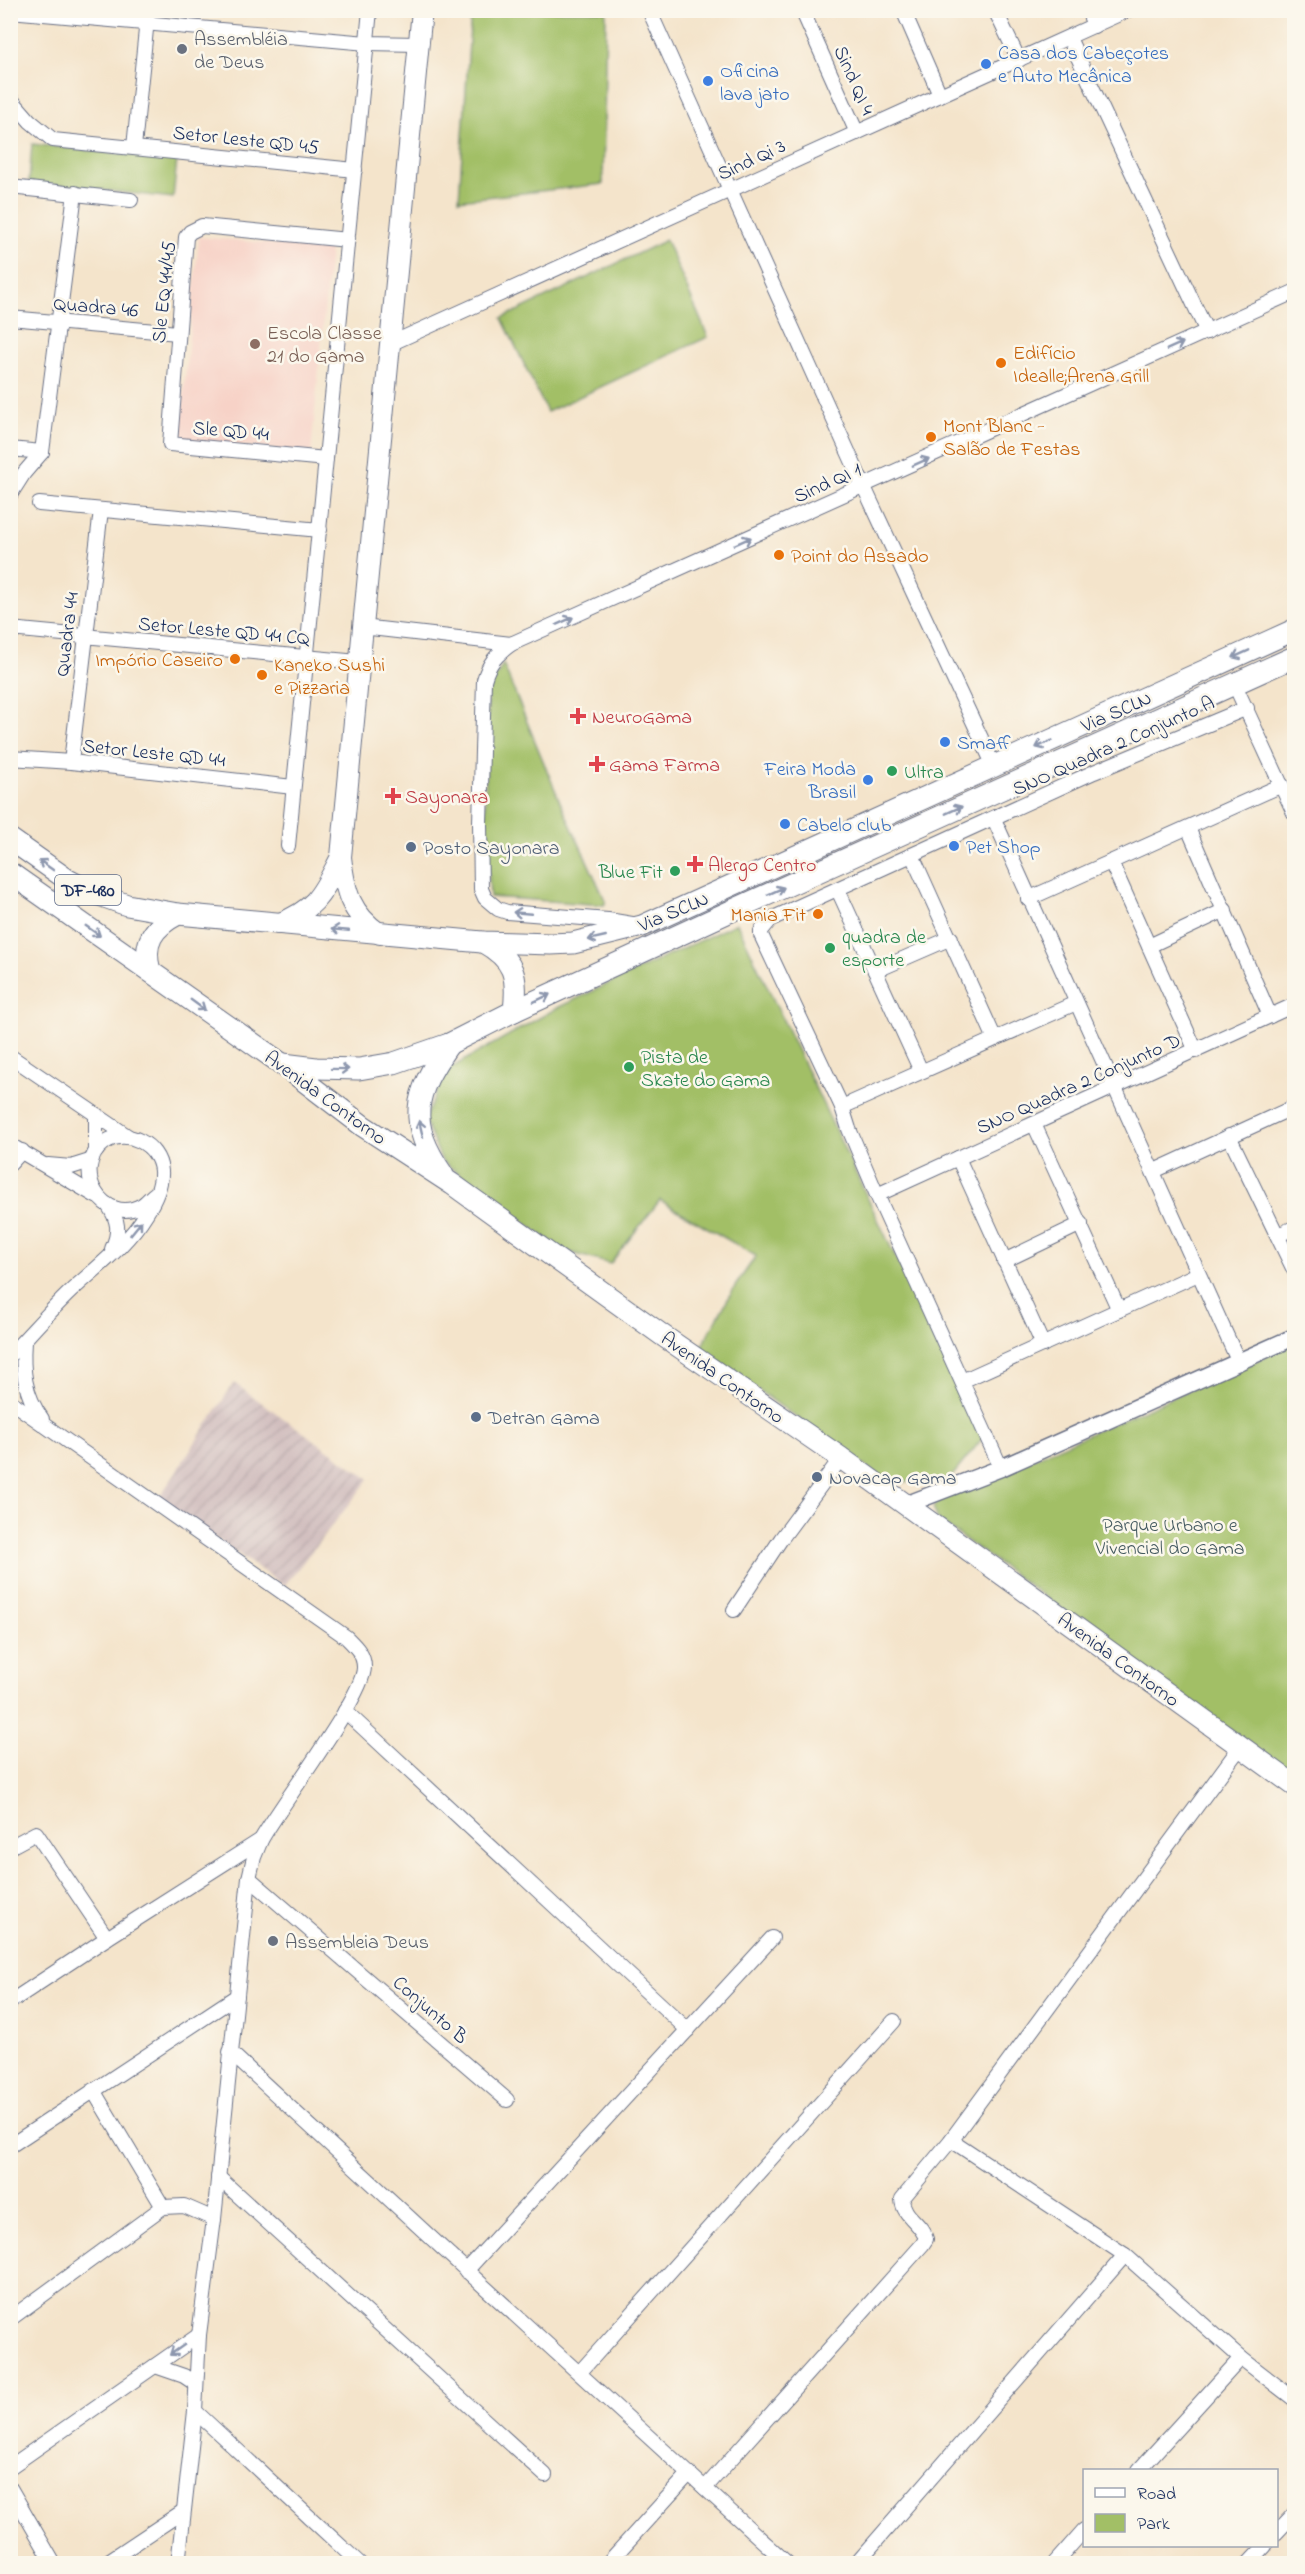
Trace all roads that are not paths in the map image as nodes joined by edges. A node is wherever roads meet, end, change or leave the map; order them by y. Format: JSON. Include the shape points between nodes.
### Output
{"nodes":[{"id":1,"x":370,"y":10,"type":"edge"},
{"id":2,"x":422,"y":10,"type":"edge"},
{"id":3,"x":649,"y":10,"type":"edge"},
{"id":4,"x":802,"y":10,"type":"edge"},
{"id":5,"x":903,"y":10,"type":"edge"},
{"id":6,"x":995,"y":10,"type":"edge"},
{"id":7,"x":1088,"y":10,"type":"edge"},
{"id":8,"x":1128,"y":10,"type":"edge"},
{"id":9,"x":10,"y":11,"type":"edge"},
{"id":10,"x":147,"y":17,"type":"edge"},
{"id":11,"x":1094,"y":26,"type":"junction"},
{"id":12,"x":1070,"y":38,"type":"junction"},
{"id":13,"x":367,"y":43,"type":"junction"},
{"id":14,"x":418,"y":44,"type":"junction"},
{"id":15,"x":1019,"y":60,"type":"junction"},
{"id":16,"x":940,"y":95,"type":"junction"},
{"id":17,"x":10,"y":98,"type":"edge"},
{"id":18,"x":857,"y":133,"type":"junction"},
{"id":19,"x":134,"y":147,"type":"junction"},
{"id":20,"x":355,"y":170,"type":"junction"},
{"id":21,"x":10,"y":187,"type":"edge"},
{"id":22,"x":730,"y":191,"type":"junction"},
{"id":23,"x":75,"y":193,"type":"junction"},
{"id":24,"x":131,"y":200,"type":"dead end"},
{"id":25,"x":348,"y":240,"type":"junction"},
{"id":26,"x":1294,"y":292,"type":"edge"},
{"id":27,"x":10,"y":318,"type":"edge"},
{"id":28,"x":60,"y":323,"type":"junction"},
{"id":29,"x":1207,"y":332,"type":"junction"},
{"id":30,"x":178,"y":333,"type":"junction"},
{"id":31,"x":392,"y":343,"type":"junction"},
{"id":32,"x":173,"y":408,"type":"joint"},
{"id":33,"x":10,"y":449,"type":"edge"},
{"id":34,"x":42,"y":452,"type":"junction"},
{"id":35,"x":326,"y":459,"type":"junction"},
{"id":36,"x":864,"y":487,"type":"junction"},
{"id":37,"x":10,"y":495,"type":"edge"},
{"id":38,"x":39,"y":504,"type":"dead end"},
{"id":39,"x":101,"y":510,"type":"junction"},
{"id":40,"x":320,"y":530,"type":"junction"},
{"id":41,"x":362,"y":627,"type":"junction"},
{"id":42,"x":10,"y":629,"type":"edge"},
{"id":43,"x":1294,"y":630,"type":"edge"},
{"id":44,"x":86,"y":636,"type":"junction"},
{"id":45,"x":511,"y":644,"type":"junction"},
{"id":46,"x":307,"y":657,"type":"junction"},
{"id":47,"x":1294,"y":657,"type":"edge"},
{"id":48,"x":358,"y":662,"type":"junction"},
{"id":49,"x":1234,"y":683,"type":"junction"},
{"id":50,"x":1247,"y":708,"type":"junction"},
{"id":51,"x":10,"y":758,"type":"edge"},
{"id":52,"x":71,"y":762,"type":"junction"},
{"id":53,"x":994,"y":766,"type":"junction"},
{"id":54,"x":1282,"y":785,"type":"junction"},
{"id":55,"x":293,"y":787,"type":"junction"},
{"id":56,"x":1294,"y":813,"type":"edge"},
{"id":57,"x":994,"y":819,"type":"junction"},
{"id":58,"x":1188,"y":828,"type":"junction"},
{"id":59,"x":10,"y":839,"type":"edge"},
{"id":60,"x":288,"y":846,"type":"dead end"},
{"id":61,"x":912,"y":855,"type":"junction"},
{"id":62,"x":341,"y":857,"type":"junction"},
{"id":63,"x":1111,"y":862,"type":"junction"},
{"id":64,"x":10,"y":873,"type":"edge"},
{"id":65,"x":838,"y":890,"type":"junction"},
{"id":66,"x":720,"y":891,"type":"junction"},
{"id":67,"x":1028,"y":899,"type":"junction"},
{"id":68,"x":691,"y":904,"type":"junction"},
{"id":69,"x":1225,"y":910,"type":"junction"},
{"id":70,"x":731,"y":911,"type":"junction"},
{"id":71,"x":178,"y":914,"type":"junction"},
{"id":72,"x":278,"y":924,"type":"junction"},
{"id":73,"x":642,"y":926,"type":"junction"},
{"id":74,"x":699,"y":927,"type":"junction"},
{"id":75,"x":380,"y":934,"type":"junction"},
{"id":76,"x":951,"y":939,"type":"junction"},
{"id":77,"x":482,"y":942,"type":"junction"},
{"id":78,"x":1149,"y":946,"type":"junction"},
{"id":79,"x":150,"y":971,"type":"junction"},
{"id":80,"x":875,"y":971,"type":"junction"},
{"id":81,"x":1076,"y":1003,"type":"junction"},
{"id":82,"x":1294,"y":1005,"type":"edge"},
{"id":83,"x":514,"y":1011,"type":"junction"},
{"id":84,"x":1270,"y":1016,"type":"junction"},
{"id":85,"x":995,"y":1039,"type":"junction"},
{"id":86,"x":449,"y":1044,"type":"junction"},
{"id":87,"x":1196,"y":1051,"type":"junction"},
{"id":88,"x":10,"y":1056,"type":"edge"},
{"id":89,"x":282,"y":1064,"type":"junction"},
{"id":90,"x":921,"y":1071,"type":"junction"},
{"id":91,"x":1116,"y":1087,"type":"junction"},
{"id":92,"x":843,"y":1107,"type":"junction"},
{"id":93,"x":1294,"y":1107,"type":"edge"},
{"id":94,"x":96,"y":1115,"type":"junction"},
{"id":95,"x":1034,"y":1124,"type":"junction"},
{"id":96,"x":1229,"y":1136,"type":"junction"},
{"id":97,"x":129,"y":1137,"type":"junction"},
{"id":98,"x":16,"y":1148,"type":"edge"},
{"id":99,"x":93,"y":1156,"type":"junction"},
{"id":100,"x":958,"y":1158,"type":"junction"},
{"id":101,"x":10,"y":1164,"type":"edge"},
{"id":102,"x":43,"y":1164,"type":"junction"},
{"id":103,"x":1154,"y":1171,"type":"junction"},
{"id":104,"x":447,"y":1181,"type":"junction"},
{"id":105,"x":156,"y":1193,"type":"junction"},
{"id":106,"x":878,"y":1195,"type":"junction"},
{"id":107,"x":102,"y":1201,"type":"junction"},
{"id":108,"x":1081,"y":1224,"type":"junction"},
{"id":109,"x":1294,"y":1228,"type":"edge"},
{"id":110,"x":1278,"y":1235,"type":"junction"},
{"id":111,"x":108,"y":1256,"type":"junction"},
{"id":112,"x":1004,"y":1261,"type":"junction"},
{"id":113,"x":1294,"y":1270,"type":"edge"},
{"id":114,"x":1198,"y":1274,"type":"junction"},
{"id":115,"x":1119,"y":1310,"type":"junction"},
{"id":116,"x":1294,"y":1337,"type":"edge"},
{"id":117,"x":24,"y":1341,"type":"junction"},
{"id":118,"x":1043,"y":1345,"type":"junction"},
{"id":119,"x":10,"y":1355,"type":"edge"},
{"id":120,"x":1239,"y":1363,"type":"junction"},
{"id":121,"x":962,"y":1381,"type":"junction"},
{"id":122,"x":10,"y":1401,"type":"edge"},
{"id":123,"x":48,"y":1428,"type":"junction"},
{"id":124,"x":841,"y":1458,"type":"junction"},
{"id":125,"x":1001,"y":1468,"type":"junction"},
{"id":126,"x":905,"y":1505,"type":"junction"},
{"id":127,"x":734,"y":1610,"type":"dead end"},
{"id":128,"x":345,"y":1711,"type":"junction"},
{"id":129,"x":1241,"y":1746,"type":"junction"},
{"id":130,"x":1294,"y":1785,"type":"edge"},
{"id":131,"x":261,"y":1840,"type":"junction"},
{"id":132,"x":10,"y":1847,"type":"edge"},
{"id":133,"x":249,"y":1878,"type":"junction"},
{"id":134,"x":107,"y":1938,"type":"junction"},
{"id":135,"x":772,"y":1938,"type":"dead end"},
{"id":136,"x":237,"y":1996,"type":"junction"},
{"id":137,"x":10,"y":2002,"type":"edge"},
{"id":138,"x":894,"y":2021,"type":"dead end"},
{"id":139,"x":688,"y":2030,"type":"junction"},
{"id":140,"x":230,"y":2052,"type":"junction"},
{"id":141,"x":93,"y":2090,"type":"junction"},
{"id":142,"x":507,"y":2100,"type":"dead end"},
{"id":143,"x":951,"y":2140,"type":"junction"},
{"id":144,"x":10,"y":2145,"type":"edge"},
{"id":145,"x":218,"y":2177,"type":"junction"},
{"id":146,"x":163,"y":2207,"type":"junction"},
{"id":147,"x":214,"y":2219,"type":"junction"},
{"id":148,"x":1125,"y":2255,"type":"junction"},
{"id":149,"x":466,"y":2271,"type":"junction"},
{"id":150,"x":10,"y":2319,"type":"edge"},
{"id":151,"x":199,"y":2335,"type":"junction"},
{"id":152,"x":1241,"y":2358,"type":"junction"},
{"id":153,"x":155,"y":2366,"type":"junction"},
{"id":154,"x":580,"y":2372,"type":"junction"},
{"id":155,"x":196,"y":2384,"type":"junction"},
{"id":156,"x":1294,"y":2399,"type":"edge"},
{"id":157,"x":195,"y":2411,"type":"junction"},
{"id":158,"x":10,"y":2467,"type":"edge"},
{"id":159,"x":1140,"y":2469,"type":"edge"},
{"id":160,"x":689,"y":2474,"type":"junction"},
{"id":161,"x":545,"y":2475,"type":"dead end"},
{"id":162,"x":10,"y":2488,"type":"edge"},
{"id":163,"x":705,"y":2488,"type":"junction"},
{"id":164,"x":182,"y":2512,"type":"junction"},
{"id":165,"x":1294,"y":2514,"type":"edge"},
{"id":166,"x":1083,"y":2531,"type":"edge"},
{"id":167,"x":1278,"y":2531,"type":"edge"},
{"id":168,"x":1264,"y":2547,"type":"edge"},
{"id":169,"x":54,"y":2564,"type":"edge"},
{"id":170,"x":104,"y":2564,"type":"edge"},
{"id":171,"x":178,"y":2564,"type":"edge"},
{"id":172,"x":360,"y":2564,"type":"edge"},
{"id":173,"x":607,"y":2564,"type":"edge"},
{"id":174,"x":788,"y":2564,"type":"edge"},
{"id":175,"x":856,"y":2564,"type":"edge"},
{"id":176,"x":1054,"y":2564,"type":"edge"},
{"id":177,"x":1248,"y":2564,"type":"edge"}],
"edges":[{"from":1,"to":13,"type":"street"},
{"from":2,"to":14,"type":"main road"},
{"from":3,"to":22,"type":"street"},
{"from":4,"to":18,"type":"street","name":"Sind QI 4"},
{"from":5,"to":16,"type":"street"},
{"from":6,"to":15,"type":"street"},
{"from":7,"to":11,"type":"street"},
{"from":8,"to":11,"type":"street","name":"Sind Qi 3"},
{"from":9,"to":10,"type":"street"},
{"from":10,"to":13,"type":"street"},
{"from":10,"to":19,"type":"street"},
{"from":11,"to":12,"type":"street","name":"Sind Qi 3"},
{"from":12,"to":15,"type":"street","name":"Sind Qi 3"},
{"from":12,"to":29,"type":"street"},
{"from":13,"to":14,"type":"street"},
{"from":13,"to":20,"type":"street"},
{"from":14,"to":31,"type":"main road"},
{"from":15,"to":16,"type":"street","name":"Sind Qi 3"},
{"from":16,"to":18,"type":"street","name":"Sind Qi 3"},
{"from":17,"to":19,"type":"street","name":"Setor Leste QD 45","via":[[53,140]]},
{"from":18,"to":22,"type":"street","name":"Sind Qi 3"},
{"from":19,"to":20,"type":"street","name":"Setor Leste QD 45"},
{"from":20,"to":25,"type":"street"},
{"from":21,"to":23,"type":"street"},
{"from":22,"to":31,"type":"street","name":"Sind Qi 3"},
{"from":22,"to":36,"type":"street"},
{"from":23,"to":24,"type":"street"},
{"from":23,"to":28,"type":"street"},
{"from":25,"to":30,"type":"street","name":"Sle EQ 44/45","via":[[196,228],[186,237]]},
{"from":25,"to":35,"type":"street"},
{"from":26,"to":29,"type":"street","name":"Sind QI 1"},
{"from":27,"to":28,"type":"street","name":"Quadra 46"},
{"from":28,"to":30,"type":"street","name":"Quadra 46"},
{"from":28,"to":34,"type":"street"},
{"from":36,"to":29,"type":"street","name":"Sind QI 1","one_way":true},
{"from":30,"to":32,"type":"street","name":"Sle EQ 44/45"},
{"from":31,"to":41,"type":"main road"},
{"from":32,"to":35,"type":"street","name":"Sle QD 44","via":[[169,443],[172,445]]},
{"from":33,"to":34,"type":"street"},
{"from":34,"to":37,"type":"street"},
{"from":35,"to":40,"type":"street"},
{"from":45,"to":36,"type":"street","name":"Sind QI 1","one_way":true},
{"from":36,"to":53,"type":"street"},
{"from":38,"to":39,"type":"street"},
{"from":39,"to":40,"type":"street"},
{"from":39,"to":44,"type":"street","name":"Quadra 44"},
{"from":40,"to":46,"type":"street"},
{"from":41,"to":45,"type":"street"},
{"from":41,"to":48,"type":"main road"},
{"from":42,"to":44,"type":"street"},
{"from":43,"to":53,"type":"main road","name":"Via SCLN","one_way":true},
{"from":44,"to":46,"type":"street","name":"Setor Leste QD 44 CQ"},
{"from":44,"to":52,"type":"street","name":"Quadra 44"},
{"from":73,"to":45,"type":"street","one_way":true,"via":[[507,912],[491,904],[481,889],[484,680],[488,665]]},
{"from":46,"to":48,"type":"street","name":"Setor Leste QD 44 CQ"},
{"from":46,"to":55,"type":"street"},
{"from":47,"to":49,"type":"main road","name":"Via SCLN"},
{"from":48,"to":62,"type":"main road"},
{"from":49,"to":50,"type":"street"},
{"from":70,"to":49,"type":"main road","name":"Via SCLN","one_way":true},
{"from":50,"to":54,"type":"street"},
{"from":50,"to":57,"type":"street","name":"SNO Quadra 2 Conjunto A"},
{"from":51,"to":52,"type":"street","name":"Setor Leste QD 44"},
{"from":52,"to":55,"type":"street","name":"Setor Leste QD 44"},
{"from":53,"to":66,"type":"main road","name":"Via SCLN"},
{"from":54,"to":56,"type":"street"},
{"from":54,"to":58,"type":"street"},
{"from":55,"to":60,"type":"street"},
{"from":57,"to":61,"type":"street","name":"SNO Quadra 2 Conjunto A"},
{"from":57,"to":67,"type":"street"},
{"from":58,"to":63,"type":"street"},
{"from":58,"to":69,"type":"street"},
{"from":71,"to":59,"type":"main road","number":"DF-480","one_way":true,"via":[[127,905],[91,892]]},
{"from":61,"to":65,"type":"street","name":"SNO Quadra 2 Conjunto A"},
{"from":61,"to":76,"type":"street"},
{"from":62,"to":72,"type":"main road","via":[[316,902],[298,916]]},
{"from":62,"to":75,"type":"main road","via":[[349,900],[365,923]]},
{"from":63,"to":67,"type":"street"},
{"from":63,"to":78,"type":"street"},
{"from":64,"to":79,"type":"main road","number":"DF-480","one_way":true},
{"from":65,"to":80,"type":"street"},
{"from":65,"to":92,"type":"street","name":"SNO Quadra 2 Conjunto A","via":[[771,920],[761,935]]},
{"from":66,"to":68,"type":"main road","name":"Via SCLN"},
{"from":66,"to":70,"type":"main road","via":[[719,903]]},
{"from":67,"to":81,"type":"street"},
{"from":68,"to":73,"type":"main road","name":"Via SCLN"},
{"from":68,"to":74,"type":"main road"},
{"from":69,"to":78,"type":"street"},
{"from":69,"to":84,"type":"street"},
{"from":70,"to":74,"type":"main road","name":"Via SCLN"},
{"from":71,"to":72,"type":"main road","name":"Via SCLN"},
{"from":71,"to":79,"type":"main road","via":[[152,934],[147,945]]},
{"from":75,"to":72,"type":"main road","name":"Via SCLN","one_way":true},
{"from":73,"to":77,"type":"main road","name":"Via SCLN","one_way":true,"via":[[573,943]]},
{"from":83,"to":74,"type":"main road","name":"Via SCLN","one_way":true},
{"from":75,"to":77,"type":"main road","name":"Via SCLN"},
{"from":76,"to":80,"type":"street"},
{"from":76,"to":85,"type":"street"},
{"from":77,"to":83,"type":"main road","via":[[510,964],[516,985]]},
{"from":78,"to":87,"type":"street"},
{"from":79,"to":89,"type":"main road","name":"Avenida Contorno","one_way":true},
{"from":80,"to":90,"type":"street"},
{"from":81,"to":85,"type":"street"},
{"from":81,"to":91,"type":"street"},
{"from":82,"to":84,"type":"street","name":"SNO Quadra 2 Conjunto D"},
{"from":83,"to":86,"type":"main road","name":"Via SCLN"},
{"from":84,"to":87,"type":"street","name":"SNO Quadra 2 Conjunto D"},
{"from":85,"to":90,"type":"street"},
{"from":89,"to":86,"type":"main road","name":"Via SCLN","one_way":true,"via":[[367,1068]]},
{"from":104,"to":86,"type":"main road","one_way":true,"via":[[426,1145],[418,1114],[420,1096]]},
{"from":87,"to":91,"type":"street","name":"SNO Quadra 2 Conjunto D"},
{"from":88,"to":94,"type":"street"},
{"from":89,"to":104,"type":"main road","name":"Avenida Contorno","via":[[363,1126]]},
{"from":90,"to":92,"type":"street"},
{"from":91,"to":95,"type":"street","name":"SNO Quadra 2 Conjunto D"},
{"from":91,"to":103,"type":"street"},
{"from":92,"to":106,"type":"street"},
{"from":93,"to":96,"type":"street"},
{"from":94,"to":97,"type":"street"},
{"from":94,"to":99,"type":"street"},
{"from":95,"to":100,"type":"street","name":"SNO Quadra 2 Conjunto D"},
{"from":95,"to":108,"type":"street"},
{"from":96,"to":103,"type":"street"},
{"from":96,"to":110,"type":"street"},
{"from":97,"to":99,"type":"street","via":[[111,1140]]},
{"from":97,"to":105,"type":"street","via":[[143,1142],[159,1161],[161,1172]]},
{"from":98,"to":101,"type":"street"},
{"from":98,"to":102,"type":"street"},
{"from":99,"to":102,"type":"street","via":[[71,1167]]},
{"from":99,"to":107,"type":"street","via":[[89,1180]]},
{"from":100,"to":106,"type":"street","name":"SNO Quadra 2 Conjunto D"},
{"from":100,"to":112,"type":"street"},
{"from":102,"to":107,"type":"street"},
{"from":103,"to":114,"type":"street"},
{"from":104,"to":124,"type":"main road","name":"Avenida Contorno"},
{"from":105,"to":107,"type":"street","via":[[142,1205],[125,1209]]},
{"from":111,"to":105,"type":"street","one_way":true,"via":[[141,1222]]},
{"from":106,"to":121,"type":"street"},
{"from":107,"to":111,"type":"street","via":[[118,1226]]},
{"from":108,"to":112,"type":"street"},
{"from":108,"to":115,"type":"street"},
{"from":109,"to":110,"type":"street"},
{"from":110,"to":113,"type":"street"},
{"from":111,"to":117,"type":"street"},
{"from":112,"to":118,"type":"street"},
{"from":114,"to":115,"type":"street"},
{"from":114,"to":120,"type":"street"},
{"from":115,"to":118,"type":"street"},
{"from":116,"to":120,"type":"street"},
{"from":117,"to":119,"type":"street"},
{"from":117,"to":123,"type":"street","via":[[26,1387]]},
{"from":118,"to":121,"type":"street"},
{"from":120,"to":125,"type":"street"},
{"from":121,"to":125,"type":"street"},
{"from":122,"to":123,"type":"street"},
{"from":123,"to":128,"type":"street","via":[[356,1646],[362,1656],[363,1674]]},
{"from":124,"to":126,"type":"main road","name":"Avenida Contorno"},
{"from":124,"to":127,"type":"street"},
{"from":125,"to":126,"type":"street"},
{"from":126,"to":129,"type":"main road","name":"Avenida Contorno"},
{"from":128,"to":131,"type":"street"},
{"from":128,"to":139,"type":"street"},
{"from":129,"to":130,"type":"main road","name":"Avenida Contorno"},
{"from":129,"to":143,"type":"street"},
{"from":131,"to":133,"type":"street"},
{"from":131,"to":134,"type":"street"},
{"from":132,"to":134,"type":"street","via":[[36,1833]]},
{"from":133,"to":136,"type":"street"},
{"from":133,"to":142,"type":"street","name":"Conjunto B"},
{"from":134,"to":137,"type":"street"},
{"from":135,"to":139,"type":"street"},
{"from":136,"to":140,"type":"street"},
{"from":136,"to":141,"type":"street"},
{"from":138,"to":154,"type":"street"},
{"from":139,"to":149,"type":"street"},
{"from":140,"to":145,"type":"street"},
{"from":140,"to":149,"type":"street"},
{"from":141,"to":144,"type":"street"},
{"from":141,"to":146,"type":"street"},
{"from":143,"to":148,"type":"street"},
{"from":143,"to":163,"type":"street","via":[[902,2199],[902,2207],[924,2230],[926,2239],[922,2245]]},
{"from":145,"to":147,"type":"street"},
{"from":145,"to":161,"type":"street"},
{"from":146,"to":147,"type":"street","via":[[184,2206]]},
{"from":146,"to":150,"type":"street"},
{"from":147,"to":151,"type":"street"},
{"from":148,"to":152,"type":"street"},
{"from":148,"to":175,"type":"street"},
{"from":149,"to":154,"type":"street"},
{"from":151,"to":153,"type":"street","one_way":true},
{"from":151,"to":155,"type":"street"},
{"from":152,"to":156,"type":"street"},
{"from":152,"to":159,"type":"street"},
{"from":153,"to":155,"type":"street"},
{"from":153,"to":158,"type":"street"},
{"from":154,"to":160,"type":"street"},
{"from":155,"to":157,"type":"street"},
{"from":157,"to":164,"type":"street"},
{"from":157,"to":172,"type":"street"},
{"from":160,"to":163,"type":"street"},
{"from":160,"to":173,"type":"street"},
{"from":162,"to":169,"type":"street"},
{"from":163,"to":174,"type":"street"},
{"from":164,"to":170,"type":"street"},
{"from":164,"to":171,"type":"street"},
{"from":165,"to":167,"type":"street"},
{"from":166,"to":176,"type":"street"},
{"from":168,"to":177,"type":"street"}]}
